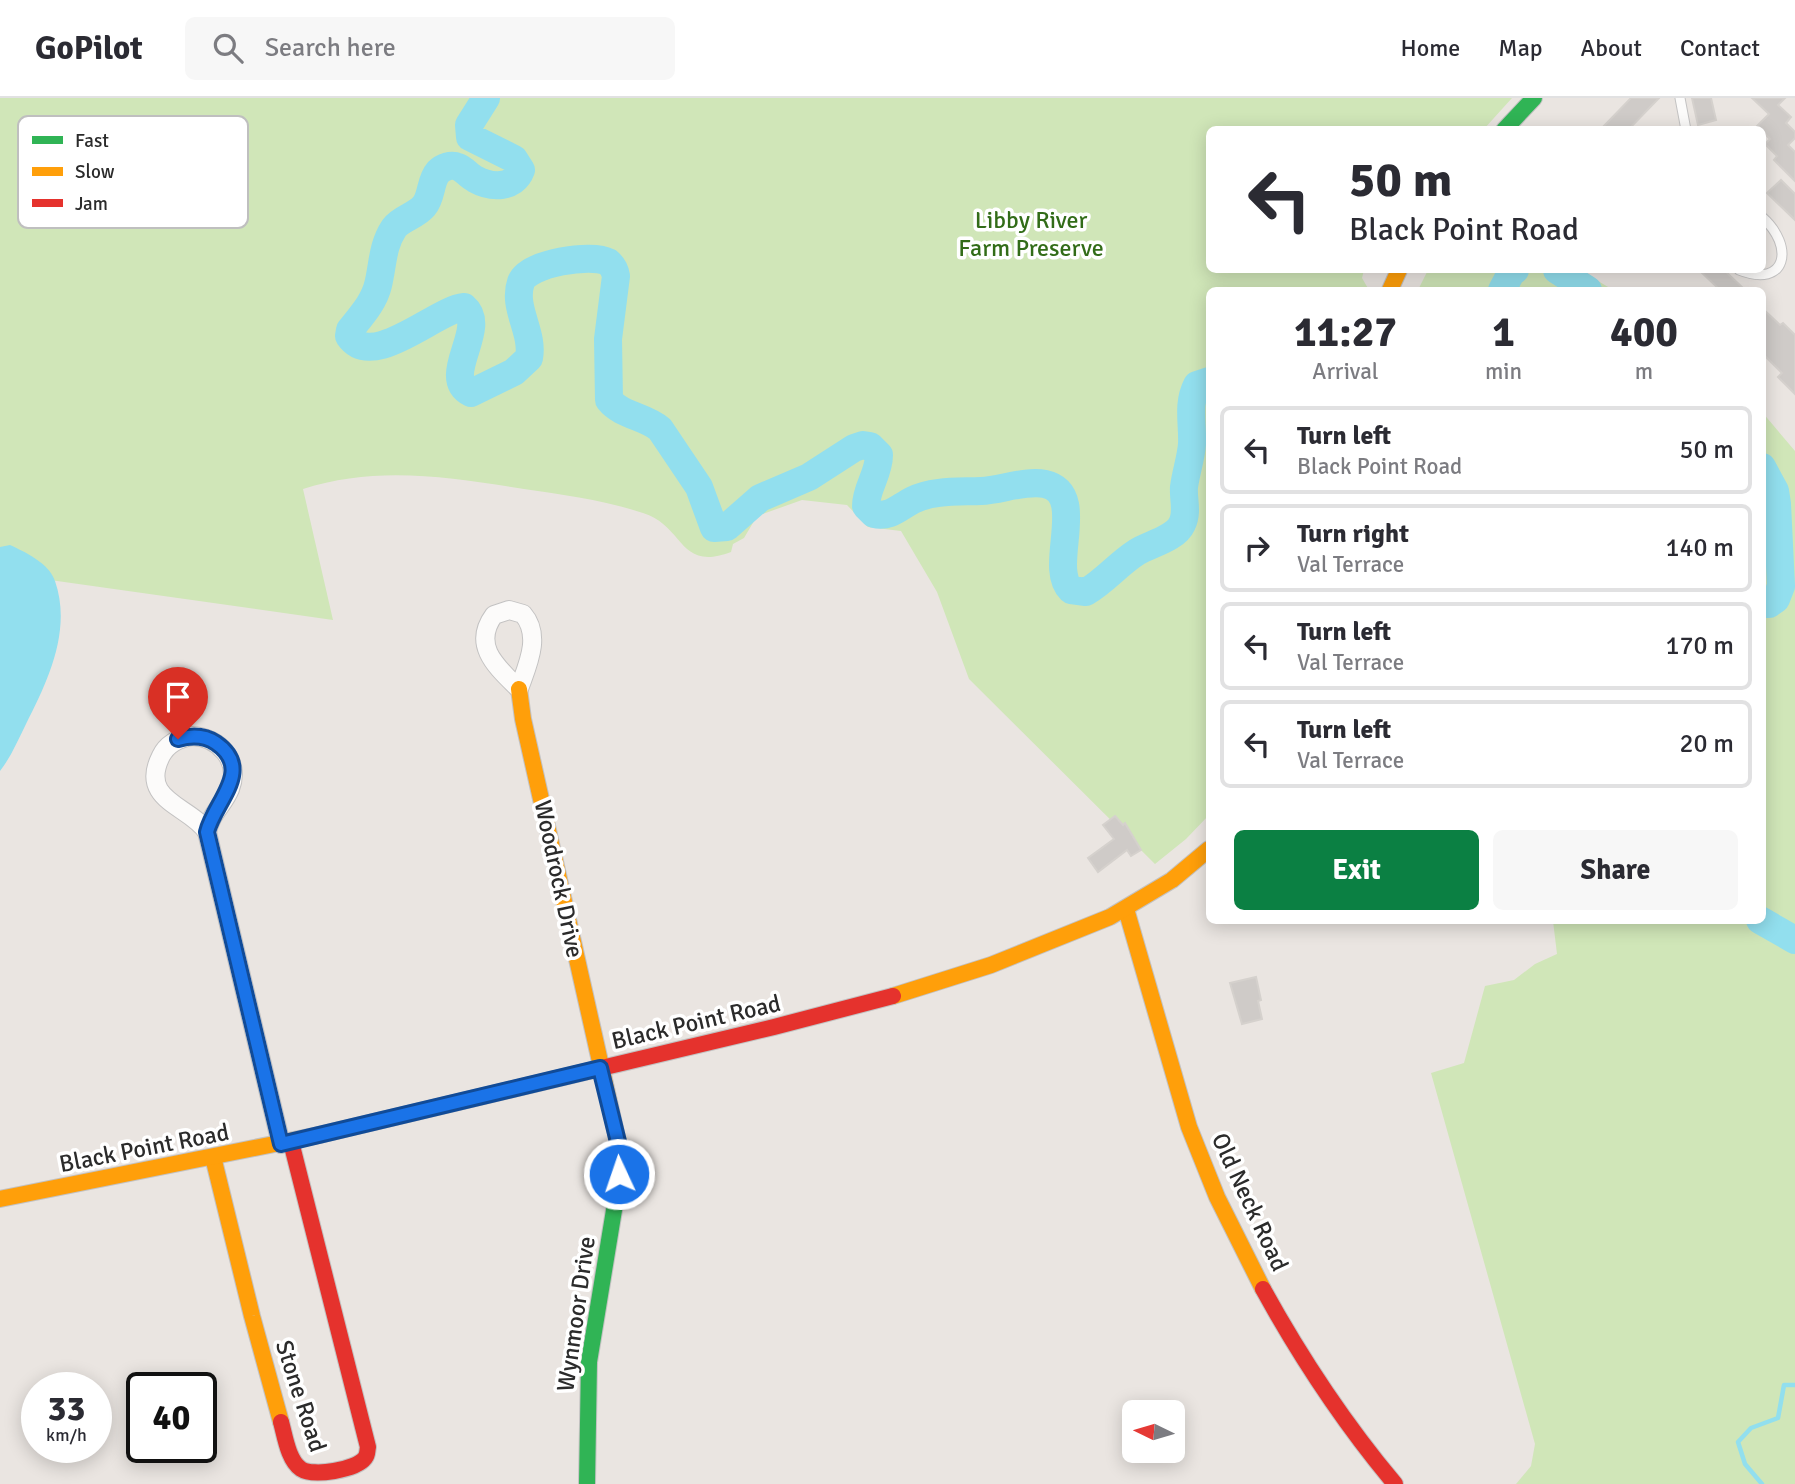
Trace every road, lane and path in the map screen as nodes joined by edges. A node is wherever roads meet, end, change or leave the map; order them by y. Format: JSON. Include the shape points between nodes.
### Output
{"nodes":[{"id":1,"x":1534,"y":98,"type":"edge"},
{"id":2,"x":1680,"y":98,"type":"edge"},
{"id":3,"x":1508,"y":126,"type":"edge"},
{"id":4,"x":1685,"y":126,"type":"edge"},
{"id":5,"x":1766,"y":220,"type":"edge"},
{"id":6,"x":1748,"y":273,"type":"edge"},
{"id":7,"x":519,"y":689,"type":"dead end"},
{"id":8,"x":207,"y":832,"type":"junction"},
{"id":9,"x":1206,"y":852,"type":"edge"},
{"id":10,"x":1126,"y":909,"type":"junction"},
{"id":11,"x":600,"y":1068,"type":"junction"},
{"id":12,"x":286,"y":1143,"type":"junction"},
{"id":13,"x":213,"y":1157,"type":"junction"},
{"id":14,"x":0,"y":1199,"type":"edge"},
{"id":15,"x":587,"y":1484,"type":"edge"},
{"id":16,"x":1395,"y":1484,"type":"edge"}],
"edges":[{"from":1,"to":3,"type":"street"},
{"from":2,"to":4,"type":"lane"},
{"from":5,"to":6,"type":"lane","via":[[1783,239],[1786,252],[1782,264],[1772,273]]},
{"from":7,"to":11,"type":"street","name":"Woodrock Drive"},
{"from":8,"to":8,"type":"street","via":[[230,789],[232,768],[228,755],[212,740],[185,737],[163,753],[157,780],[170,804],[194,817]]},
{"from":8,"to":12,"type":"street"},
{"from":9,"to":10,"type":"street","name":"Black Point Road"},
{"from":10,"to":11,"type":"street","name":"Black Point Road","via":[[1073,934],[939,982]]},
{"from":10,"to":16,"type":"street","name":"Old Neck Road","via":[[1187,1116],[1217,1197],[1315,1377],[1350,1430]]},
{"from":11,"to":12,"type":"street","name":"Black Point Road"},
{"from":11,"to":15,"type":"street","name":"Wynmoor Drive","via":[[619,1146],[619,1174],[589,1362]]},
{"from":12,"to":13,"type":"street","name":"Black Point Road"},
{"from":12,"to":13,"type":"street","name":"Stone Road","via":[[368,1447],[361,1462],[322,1473],[303,1471],[291,1454]]},
{"from":13,"to":14,"type":"street","name":"Black Point Road"}]}
